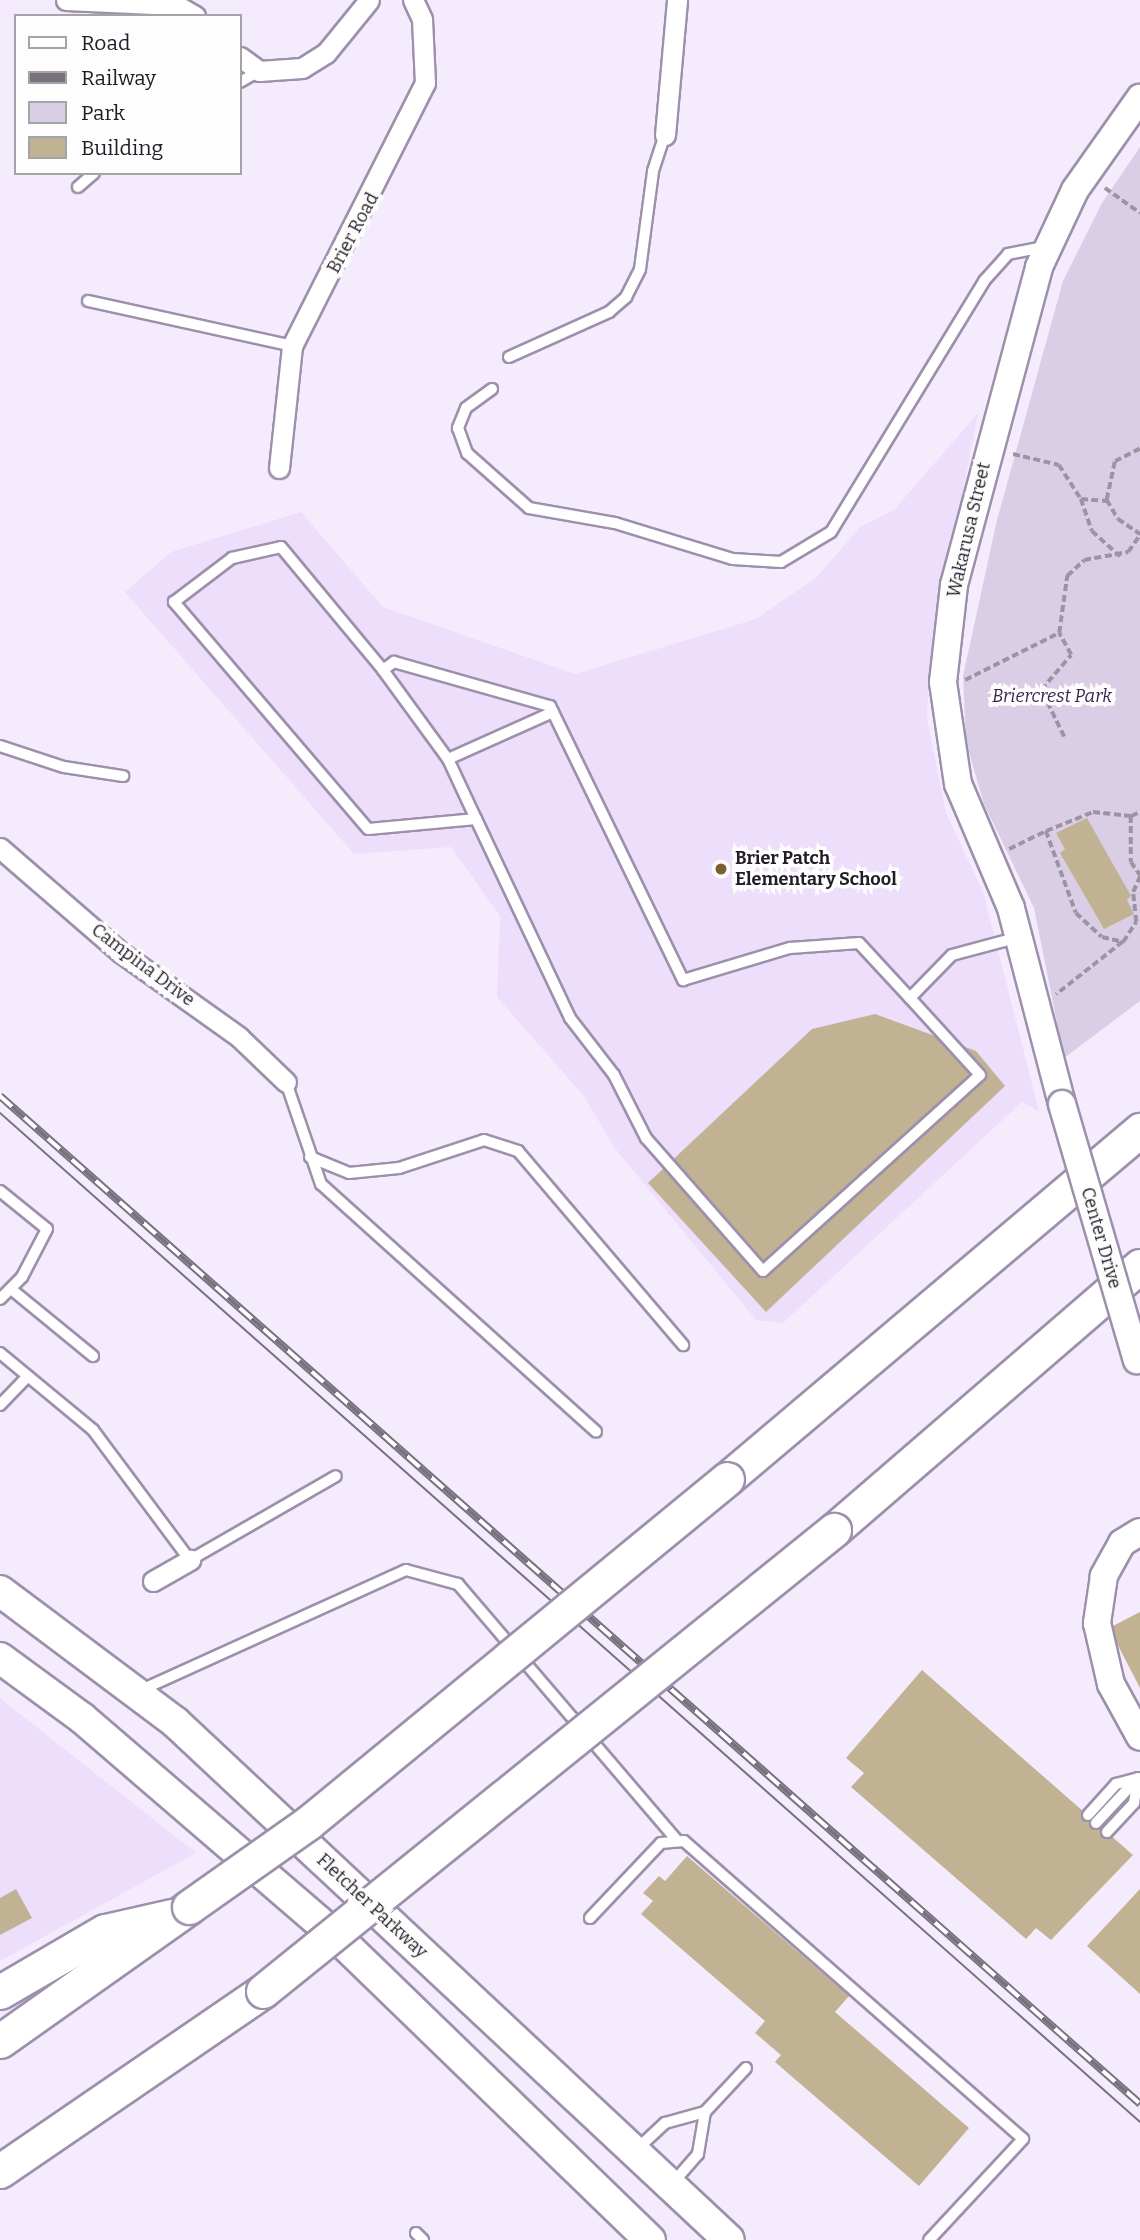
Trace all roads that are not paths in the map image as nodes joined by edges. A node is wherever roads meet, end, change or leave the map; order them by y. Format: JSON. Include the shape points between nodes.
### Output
{"nodes":[{"id":1,"x":66,"y":0,"type":"edge"},
{"id":2,"x":369,"y":0,"type":"edge"},
{"id":3,"x":414,"y":0,"type":"edge"},
{"id":4,"x":694,"y":0,"type":"edge"},
{"id":5,"x":677,"y":7,"type":"edge"},
{"id":6,"x":192,"y":14,"type":"edge"},
{"id":7,"x":242,"y":58,"type":"edge"},
{"id":8,"x":259,"y":71,"type":"junction"},
{"id":9,"x":242,"y":81,"type":"edge"},
{"id":10,"x":1140,"y":98,"type":"edge"},
{"id":11,"x":665,"y":135,"type":"joint"},
{"id":12,"x":92,"y":175,"type":"edge"},
{"id":13,"x":78,"y":187,"type":"dead end"},
{"id":14,"x":1048,"y":247,"type":"junction"},
{"id":15,"x":88,"y":301,"type":"dead end"},
{"id":16,"x":292,"y":346,"type":"junction"},
{"id":17,"x":509,"y":357,"type":"dead end"},
{"id":18,"x":492,"y":389,"type":"dead end"},
{"id":19,"x":279,"y":468,"type":"dead end"},
{"id":20,"x":383,"y":670,"type":"junction"},
{"id":21,"x":553,"y":712,"type":"junction"},
{"id":22,"x":0,"y":746,"type":"edge"},
{"id":23,"x":449,"y":760,"type":"junction"},
{"id":24,"x":123,"y":776,"type":"dead end"},
{"id":25,"x":476,"y":819,"type":"junction"},
{"id":26,"x":0,"y":849,"type":"edge"},
{"id":27,"x":1019,"y":937,"type":"junction"},
{"id":28,"x":910,"y":998,"type":"junction"},
{"id":29,"x":286,"y":1082,"type":"joint"},
{"id":30,"x":1062,"y":1104,"type":"joint"},
{"id":31,"x":1140,"y":1130,"type":"edge"},
{"id":32,"x":310,"y":1157,"type":"junction"},
{"id":33,"x":0,"y":1191,"type":"edge"},
{"id":34,"x":1140,"y":1266,"type":"edge"},
{"id":35,"x":11,"y":1289,"type":"junction"},
{"id":36,"x":1140,"y":1294,"type":"edge"},
{"id":37,"x":0,"y":1300,"type":"edge"},
{"id":38,"x":683,"y":1345,"type":"dead end"},
{"id":39,"x":0,"y":1353,"type":"edge"},
{"id":40,"x":93,"y":1356,"type":"dead end"},
{"id":41,"x":1138,"y":1366,"type":"edge"},
{"id":42,"x":28,"y":1376,"type":"junction"},
{"id":43,"x":1000,"y":1387,"type":"junction"},
{"id":44,"x":0,"y":1405,"type":"edge"},
{"id":45,"x":596,"y":1432,"type":"dead end"},
{"id":46,"x":336,"y":1476,"type":"dead end"},
{"id":47,"x":1140,"y":1532,"type":"edge"},
{"id":48,"x":190,"y":1560,"type":"junction"},
{"id":49,"x":153,"y":1581,"type":"dead end"},
{"id":50,"x":0,"y":1591,"type":"edge"},
{"id":51,"x":0,"y":1658,"type":"edge"},
{"id":52,"x":136,"y":1693,"type":"junction"},
{"id":53,"x":1140,"y":1737,"type":"edge"},
{"id":54,"x":1139,"y":1777,"type":"edge"},
{"id":55,"x":1088,"y":1815,"type":"dead end"},
{"id":56,"x":1096,"y":1823,"type":"dead end"},
{"id":57,"x":1107,"y":1832,"type":"dead end"},
{"id":58,"x":676,"y":1839,"type":"junction"},
{"id":59,"x":183,"y":1911,"type":"junction"},
{"id":60,"x":590,"y":1918,"type":"dead end"},
{"id":61,"x":0,"y":1992,"type":"edge"},
{"id":62,"x":0,"y":2041,"type":"edge"},
{"id":63,"x":746,"y":2068,"type":"dead end"},
{"id":64,"x":705,"y":2112,"type":"junction"},
{"id":65,"x":636,"y":2150,"type":"junction"},
{"id":66,"x":0,"y":2171,"type":"edge"},
{"id":67,"x":672,"y":2184,"type":"junction"},
{"id":68,"x":650,"y":2240,"type":"edge"},
{"id":69,"x":729,"y":2240,"type":"edge"},
{"id":70,"x":929,"y":2240,"type":"edge"}],
"edges":[{"from":1,"to":6,"type":"street","via":[[176,5]]},
{"from":2,"to":8,"type":"street","via":[[326,53],[279,75]]},
{"from":3,"to":16,"type":"street","name":"Brier Road","via":[[422,19],[425,83]]},
{"from":4,"to":5,"type":"street"},
{"from":5,"to":11,"type":"street"},
{"from":7,"to":8,"type":"street"},
{"from":8,"to":9,"type":"lane"},
{"from":10,"to":14,"type":"street","name":"Wakarusa Street","via":[[1083,179]]},
{"from":11,"to":17,"type":"lane","via":[[653,171],[640,269],[626,297],[609,312]]},
{"from":12,"to":13,"type":"lane"},
{"from":14,"to":18,"type":"lane","via":[[1008,254],[984,281],[831,532],[781,562],[733,559],[615,523],[529,508],[467,453],[458,428],[466,408]]},
{"from":14,"to":27,"type":"street","name":"Wakarusa Street","via":[[988,449],[954,585],[943,682],[958,784]]},
{"from":15,"to":16,"type":"lane"},
{"from":16,"to":19,"type":"street","name":"Brier Road"},
{"from":20,"to":21,"type":"lane","via":[[394,662],[550,706]]},
{"from":20,"to":23,"type":"lane"},
{"from":20,"to":25,"type":"lane","via":[[281,547],[232,558],[174,602],[369,829]]},
{"from":21,"to":23,"type":"lane"},
{"from":21,"to":28,"type":"lane","via":[[683,980],[790,948],[859,943]]},
{"from":22,"to":24,"type":"lane"},
{"from":23,"to":25,"type":"lane"},
{"from":25,"to":28,"type":"lane","via":[[570,1018],[614,1076],[646,1138],[763,1270],[980,1075]]},
{"from":26,"to":29,"type":"street","name":"Campina Drive","via":[[120,952],[239,1037]]},
{"from":27,"to":28,"type":"lane","via":[[952,955]]},
{"from":27,"to":30,"type":"street","name":"Wakarusa Street"},
{"from":29,"to":32,"type":"lane"},
{"from":30,"to":41,"type":"street","name":"Center Drive","bridge":true},
{"from":31,"to":59,"type":"highway","bridge":true,"via":[[727,1479],[308,1823]]},
{"from":32,"to":38,"type":"lane","via":[[349,1173],[399,1168],[484,1140],[518,1151]]},
{"from":32,"to":45,"type":"lane","via":[[321,1184]]},
{"from":33,"to":35,"type":"lane","via":[[47,1229]]},
{"from":34,"to":43,"type":"highway"},
{"from":35,"to":37,"type":"lane"},
{"from":35,"to":40,"type":"lane"},
{"from":36,"to":43,"type":"highway"},
{"from":39,"to":42,"type":"lane"},
{"from":42,"to":44,"type":"lane"},
{"from":42,"to":48,"type":"lane","via":[[93,1430]]},
{"from":43,"to":66,"type":"highway","bridge":true,"via":[[834,1530],[262,1990]]},
{"from":46,"to":48,"type":"lane"},
{"from":47,"to":53,"type":"street","via":[[1122,1543],[1104,1576],[1097,1623],[1111,1684]]},
{"from":48,"to":49,"type":"street"},
{"from":50,"to":52,"type":"main road","name":"Fletcher Parkway"},
{"from":51,"to":68,"type":"main road","via":[[82,1718],[339,1939]]},
{"from":52,"to":58,"type":"lane","via":[[406,1570],[458,1584]]},
{"from":52,"to":65,"type":"main road","name":"Fletcher Parkway"},
{"from":54,"to":55,"type":"lane","via":[[1116,1784]]},
{"from":54,"to":56,"type":"lane"},
{"from":54,"to":57,"type":"lane","via":[[1134,1803]]},
{"from":58,"to":60,"type":"lane","via":[[662,1843]]},
{"from":58,"to":70,"type":"lane","via":[[1023,2139]]},
{"from":59,"to":61,"type":"highway","via":[[106,1931]]},
{"from":59,"to":62,"type":"highway"},
{"from":63,"to":64,"type":"lane"},
{"from":64,"to":65,"type":"lane","via":[[665,2123]]},
{"from":64,"to":67,"type":"lane","via":[[698,2154]]},
{"from":65,"to":67,"type":"main road","name":"Fletcher Parkway"},
{"from":67,"to":69,"type":"main road","name":"Fletcher Parkway"}]}
